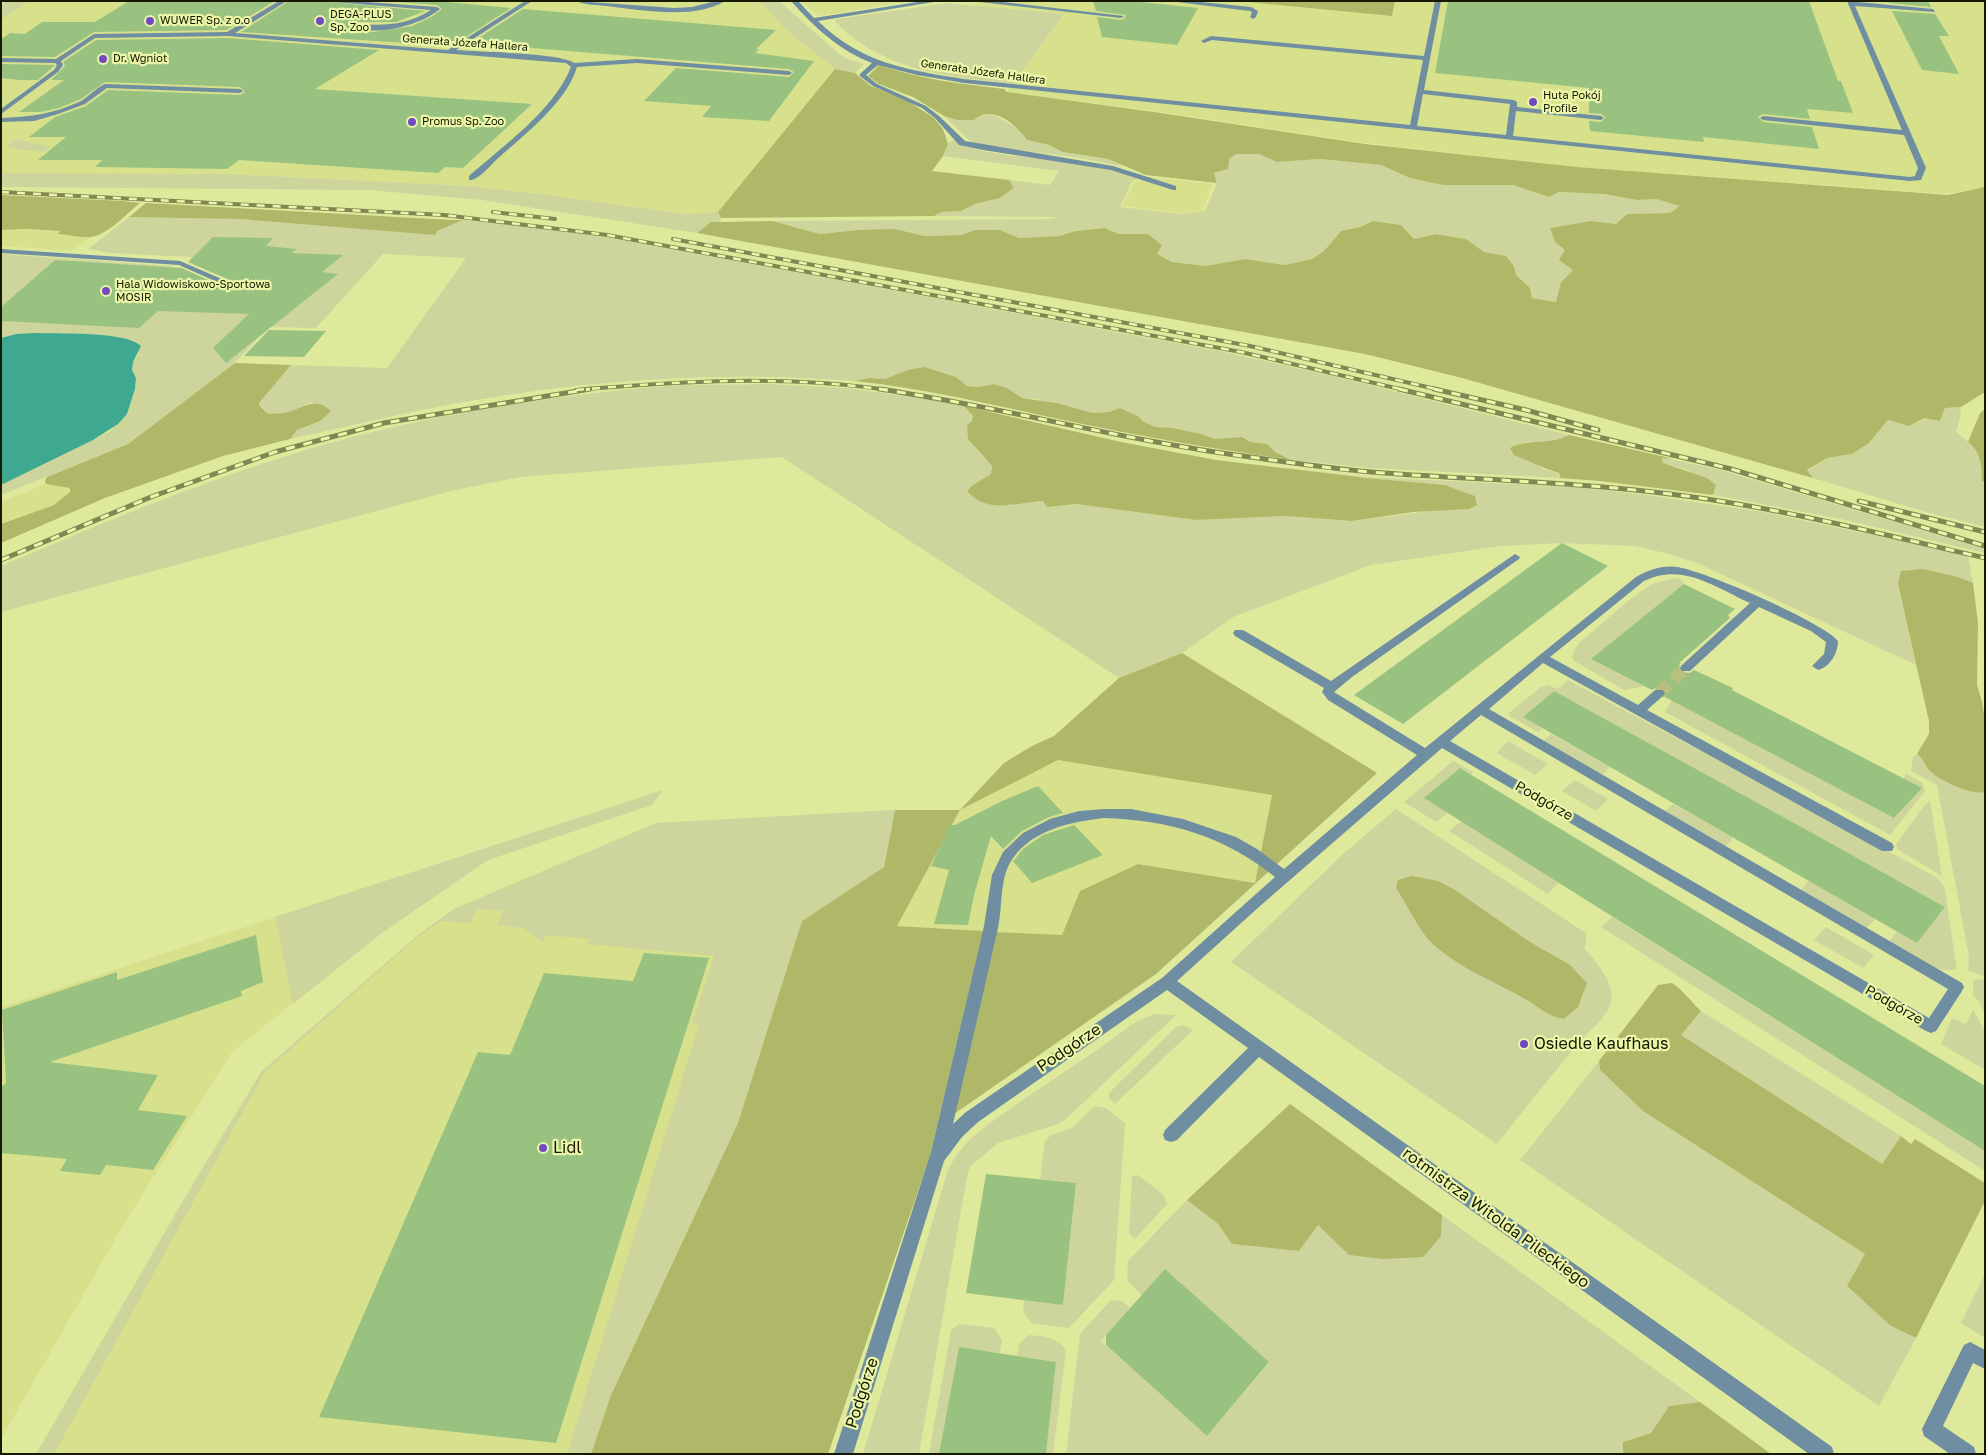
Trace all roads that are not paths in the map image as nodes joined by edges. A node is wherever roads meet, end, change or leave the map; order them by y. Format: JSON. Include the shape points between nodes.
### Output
{"nodes":[{"id":1,"x":284,"y":1,"type":"edge"},
{"id":2,"x":324,"y":1,"type":"edge"},
{"id":3,"x":529,"y":1,"type":"edge"},
{"id":4,"x":580,"y":1,"type":"edge"},
{"id":5,"x":722,"y":1,"type":"edge"},
{"id":6,"x":794,"y":1,"type":"edge"},
{"id":7,"x":937,"y":1,"type":"edge"},
{"id":8,"x":974,"y":1,"type":"edge"},
{"id":9,"x":1171,"y":1,"type":"edge"},
{"id":10,"x":1438,"y":1,"type":"edge"},
{"id":11,"x":1850,"y":3,"type":"edge"},
{"id":12,"x":1933,"y":11,"type":"dead end"},
{"id":13,"x":1121,"y":16,"type":"dead end"},
{"id":14,"x":1253,"y":17,"type":"dead end"},
{"id":15,"x":813,"y":20,"type":"junction"},
{"id":16,"x":358,"y":26,"type":"dead end"},
{"id":17,"x":383,"y":28,"type":"junction"},
{"id":18,"x":228,"y":34,"type":"junction"},
{"id":19,"x":1204,"y":41,"type":"dead end"},
{"id":20,"x":356,"y":44,"type":"junction"},
{"id":21,"x":449,"y":52,"type":"junction"},
{"id":22,"x":1427,"y":58,"type":"junction"},
{"id":23,"x":1,"y":60,"type":"edge"},
{"id":24,"x":58,"y":60,"type":"junction"},
{"id":25,"x":877,"y":62,"type":"junction"},
{"id":26,"x":573,"y":65,"type":"junction"},
{"id":27,"x":789,"y":74,"type":"dead end"},
{"id":28,"x":240,"y":91,"type":"dead end"},
{"id":29,"x":1420,"y":92,"type":"junction"},
{"id":30,"x":1513,"y":109,"type":"junction"},
{"id":31,"x":1,"y":112,"type":"edge"},
{"id":32,"x":1601,"y":118,"type":"dead end"},
{"id":33,"x":1763,"y":118,"type":"dead end"},
{"id":34,"x":1,"y":120,"type":"edge"},
{"id":35,"x":1413,"y":128,"type":"junction"},
{"id":36,"x":1907,"y":132,"type":"junction"},
{"id":37,"x":1509,"y":138,"type":"junction"},
{"id":38,"x":472,"y":178,"type":"dead end"},
{"id":39,"x":1174,"y":188,"type":"dead end"},
{"id":40,"x":1,"y":251,"type":"edge"},
{"id":41,"x":236,"y":287,"type":"dead end"},
{"id":42,"x":1515,"y":557,"type":"dead end"},
{"id":43,"x":1758,"y":601,"type":"junction"},
{"id":44,"x":1239,"y":633,"type":"dead end"},
{"id":45,"x":1542,"y":658,"type":"junction"},
{"id":46,"x":1818,"y":666,"type":"dead end"},
{"id":47,"x":1686,"y":668,"type":"tunnel mouth"},
{"id":48,"x":1331,"y":687,"type":"junction"},
{"id":49,"x":1659,"y":693,"type":"tunnel mouth"},
{"id":50,"x":1480,"y":709,"type":"junction"},
{"id":51,"x":1639,"y":711,"type":"junction"},
{"id":52,"x":1441,"y":741,"type":"junction"},
{"id":53,"x":1425,"y":754,"type":"junction"},
{"id":54,"x":1887,"y":847,"type":"dead end"},
{"id":55,"x":1284,"y":876,"type":"junction"},
{"id":56,"x":1167,"y":982,"type":"junction"},
{"id":57,"x":1258,"y":1048,"type":"junction"},
{"id":58,"x":1171,"y":1135,"type":"dead end"},
{"id":59,"x":937,"y":1158,"type":"junction"},
{"id":60,"x":1985,"y":1360,"type":"edge"},
{"id":61,"x":843,"y":1454,"type":"edge"},
{"id":62,"x":1825,"y":1454,"type":"edge"},
{"id":63,"x":1966,"y":1454,"type":"edge"}],
"edges":[{"from":1,"to":18,"type":"street"},
{"from":2,"to":17,"type":"street","via":[[437,9],[416,23]]},
{"from":3,"to":21,"type":"street"},
{"from":4,"to":5,"type":"street","via":[[684,10],[706,8]]},
{"from":6,"to":15,"type":"street","name":"Generała Józefa Hallera"},
{"from":7,"to":15,"type":"street"},
{"from":8,"to":13,"type":"street"},
{"from":9,"to":14,"type":"street","via":[[1251,9],[1255,11]]},
{"from":10,"to":22,"type":"street"},
{"from":11,"to":12,"type":"street"},
{"from":11,"to":36,"type":"street"},
{"from":15,"to":25,"type":"street","name":"Generała Józefa Hallera","via":[[843,46]]},
{"from":16,"to":17,"type":"street"},
{"from":17,"to":20,"type":"street"},
{"from":18,"to":20,"type":"street","name":"Generała Józefa Hallera"},
{"from":18,"to":24,"type":"street","name":"Generała Józefa Hallera","via":[[94,36]]},
{"from":19,"to":22,"type":"street","via":[[1211,38]]},
{"from":20,"to":21,"type":"street","name":"Generała Józefa Hallera"},
{"from":21,"to":26,"type":"street","name":"Generała Józefa Hallera","via":[[548,58],[568,61]]},
{"from":22,"to":29,"type":"street"},
{"from":23,"to":24,"type":"street"},
{"from":24,"to":31,"type":"street","name":"Generała Józefa Hallera","via":[[60,65],[56,71]]},
{"from":25,"to":35,"type":"street","name":"Generała Józefa Hallera","via":[[964,81]]},
{"from":25,"to":39,"type":"street","via":[[862,75],[875,85],[924,107],[962,143],[1113,168]]},
{"from":26,"to":27,"type":"street","name":"Generała Józefa Hallera","via":[[637,61]]},
{"from":26,"to":38,"type":"street","via":[[573,75],[557,98]]},
{"from":28,"to":34,"type":"street","via":[[105,86],[83,103],[56,114]]},
{"from":29,"to":30,"type":"street","via":[[1514,102]]},
{"from":29,"to":35,"type":"street"},
{"from":30,"to":32,"type":"street"},
{"from":30,"to":37,"type":"street"},
{"from":33,"to":36,"type":"street"},
{"from":35,"to":37,"type":"street","name":"Generała Józefa Hallera"},
{"from":36,"to":37,"type":"street","name":"Generała Józefa Hallera","via":[[1922,168],[1918,178]]},
{"from":40,"to":41,"type":"street","via":[[173,262]]},
{"from":42,"to":48,"type":"street"},
{"from":43,"to":45,"type":"street","name":"Podgórze","via":[[1698,575],[1684,571],[1654,571]]},
{"from":43,"to":46,"type":"street","name":"Podgórze","via":[[1815,628],[1832,641],[1831,654]]},
{"from":43,"to":47,"type":"street"},
{"from":44,"to":48,"type":"street"},
{"from":45,"to":50,"type":"street","name":"Podgórze"},
{"from":45,"to":51,"type":"street"},
{"from":48,"to":53,"type":"street","via":[[1328,692],[1332,697]]},
{"from":49,"to":51,"type":"street"},
{"from":50,"to":52,"type":"street","name":"Podgórze"},
{"from":50,"to":52,"type":"street","name":"Podgórze","via":[[1957,987],[1931,1027]]},
{"from":51,"to":54,"type":"street"},
{"from":52,"to":53,"type":"street","name":"Podgórze"},
{"from":53,"to":55,"type":"street","name":"Podgórze"},
{"from":55,"to":56,"type":"street","name":"Podgórze"},
{"from":55,"to":59,"type":"street","via":[[1232,841],[1140,815],[1102,813],[1072,816],[1044,826],[1020,842],[1005,859],[1000,873]]},
{"from":56,"to":57,"type":"street","name":"rotmistrza Witolda Pileckiego"},
{"from":56,"to":59,"type":"street","name":"Podgórze","via":[[989,1103],[956,1132]]},
{"from":57,"to":58,"type":"street"},
{"from":57,"to":62,"type":"street","name":"rotmistrza Witolda Pileckiego"},
{"from":59,"to":61,"type":"street","name":"Podgórze"},
{"from":60,"to":63,"type":"street","via":[[1970,1351],[1931,1429]]}]}
